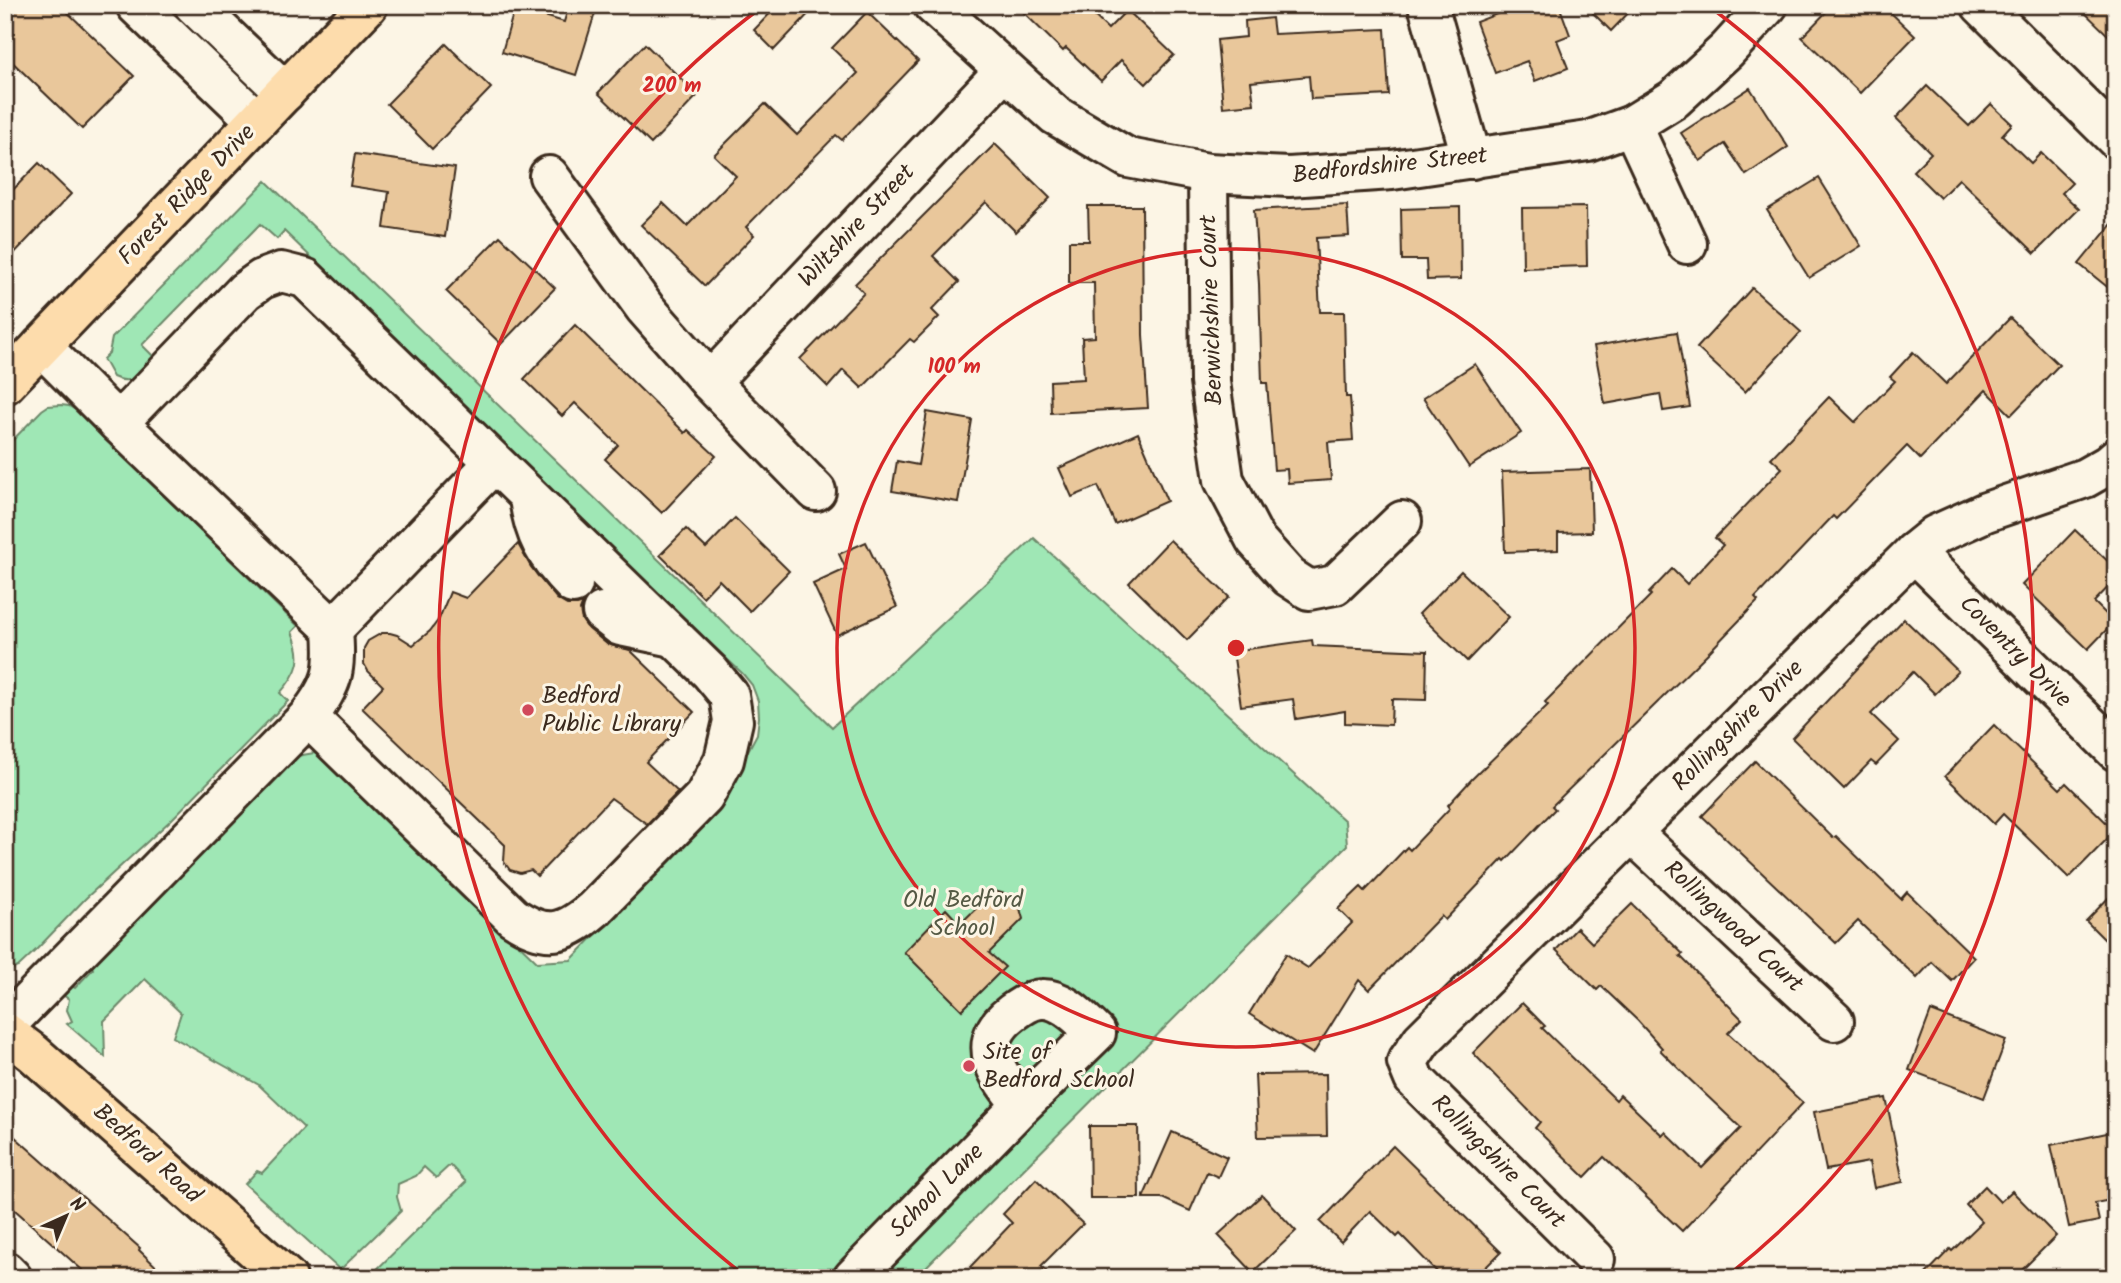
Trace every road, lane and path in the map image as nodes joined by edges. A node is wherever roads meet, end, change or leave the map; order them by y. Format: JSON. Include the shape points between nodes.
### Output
{"nodes":[{"id":1,"x":136,"y":5,"type":"edge"},
{"id":2,"x":194,"y":5,"type":"edge"},
{"id":3,"x":368,"y":5,"type":"edge"},
{"id":4,"x":933,"y":5,"type":"edge"},
{"id":5,"x":1428,"y":5,"type":"edge"},
{"id":6,"x":1768,"y":5,"type":"edge"},
{"id":7,"x":1981,"y":5,"type":"edge"},
{"id":8,"x":1004,"y":71,"type":"junction"},
{"id":9,"x":285,"y":92,"type":"junction"},
{"id":10,"x":257,"y":121,"type":"junction"},
{"id":11,"x":1632,"y":125,"type":"junction"},
{"id":12,"x":2116,"y":139,"type":"edge"},
{"id":13,"x":1472,"y":159,"type":"junction"},
{"id":14,"x":1208,"y":173,"type":"junction"},
{"id":15,"x":549,"y":176,"type":"dead end"},
{"id":16,"x":1686,"y":244,"type":"dead end"},
{"id":17,"x":41,"y":346,"type":"junction"},
{"id":18,"x":710,"y":382,"type":"junction"},
{"id":19,"x":5,"y":384,"type":"edge"},
{"id":20,"x":118,"y":423,"type":"junction"},
{"id":21,"x":2116,"y":458,"type":"edge"},
{"id":22,"x":495,"y":463,"type":"junction"},
{"id":23,"x":816,"y":491,"type":"dead end"},
{"id":24,"x":529,"y":496,"type":"junction"},
{"id":25,"x":1402,"y":521,"type":"dead end"},
{"id":26,"x":1914,"y":552,"type":"junction"},
{"id":27,"x":573,"y":584,"type":"dead end"},
{"id":28,"x":603,"y":612,"type":"dead end"},
{"id":29,"x":333,"y":629,"type":"junction"},
{"id":30,"x":673,"y":637,"type":"junction"},
{"id":31,"x":308,"y":717,"type":"junction"},
{"id":32,"x":2116,"y":751,"type":"edge"},
{"id":33,"x":1631,"y":832,"type":"junction"},
{"id":34,"x":1834,"y":1021,"type":"dead end"},
{"id":35,"x":5,"y":1026,"type":"edge"},
{"id":36,"x":5,"y":1032,"type":"edge"},
{"id":37,"x":1407,"y":1062,"type":"joint"},
{"id":38,"x":1022,"y":1105,"type":"dead end"},
{"id":39,"x":1595,"y":1259,"type":"dead end"},
{"id":40,"x":5,"y":1271,"type":"edge"},
{"id":41,"x":12,"y":1278,"type":"edge"},
{"id":42,"x":287,"y":1278,"type":"edge"},
{"id":43,"x":853,"y":1278,"type":"edge"}],
"edges":[{"from":1,"to":10,"type":"street"},
{"from":2,"to":9,"type":"street"},
{"from":3,"to":9,"type":"main road","name":"Forest Ridge Drive"},
{"from":4,"to":8,"type":"street","name":"Bedfordshire Street"},
{"from":5,"to":13,"type":"street"},
{"from":6,"to":11,"type":"street","name":"Bedfordshire Street","via":[[1674,99]]},
{"from":7,"to":12,"type":"street"},
{"from":8,"to":14,"type":"street","name":"Bedfordshire Street","via":[[1055,116],[1128,158]]},
{"from":8,"to":18,"type":"street","name":"Wiltshire Street"},
{"from":9,"to":10,"type":"main road","name":"Forest Ridge Drive"},
{"from":10,"to":17,"type":"main road","name":"Forest Ridge Drive"},
{"from":11,"to":13,"type":"street","name":"Bedfordshire Street","via":[[1588,141]]},
{"from":11,"to":16,"type":"street"},
{"from":13,"to":14,"type":"street","name":"Bedfordshire Street","via":[[1289,177]]},
{"from":14,"to":25,"type":"street","name":"Berwichshire Court","via":[[1210,382],[1224,480],[1255,539],[1289,577],[1309,590],[1335,585]]},
{"from":15,"to":18,"type":"street","via":[[645,308]]},
{"from":17,"to":19,"type":"main road","name":"Forest Ridge Drive"},
{"from":17,"to":20,"type":"street"},
{"from":18,"to":23,"type":"street"},
{"from":20,"to":22,"type":"street","via":[[245,290],[281,272],[305,278]]},
{"from":20,"to":29,"type":"street"},
{"from":21,"to":26,"type":"street","name":"Rollingshire Drive","via":[[2085,478],[1935,535]]},
{"from":22,"to":24,"type":"street"},
{"from":22,"to":29,"type":"street"},
{"from":24,"to":27,"type":"street","via":[[541,545]]},
{"from":24,"to":30,"type":"street"},
{"from":26,"to":32,"type":"street","name":"Coventry Drive"},
{"from":26,"to":33,"type":"street","name":"Rollingshire Drive"},
{"from":28,"to":30,"type":"street","via":[[620,626]]},
{"from":29,"to":31,"type":"street","via":[[332,679]]},
{"from":30,"to":31,"type":"street","via":[[729,695],[733,721],[723,760],[704,797],[612,890],[577,923],[552,932],[530,928],[513,916]]},
{"from":31,"to":35,"type":"street"},
{"from":33,"to":34,"type":"street","name":"Rollingwood Court"},
{"from":33,"to":37,"type":"street","name":"Rollingshire Drive","via":[[1422,1040]]},
{"from":36,"to":42,"type":"main road","name":"Bedford Road"},
{"from":37,"to":39,"type":"street","name":"Rollingshire Court","via":[[1414,1079]]},
{"from":38,"to":43,"type":"street","name":"School Lane"},
{"from":40,"to":41,"type":"street"}]}
